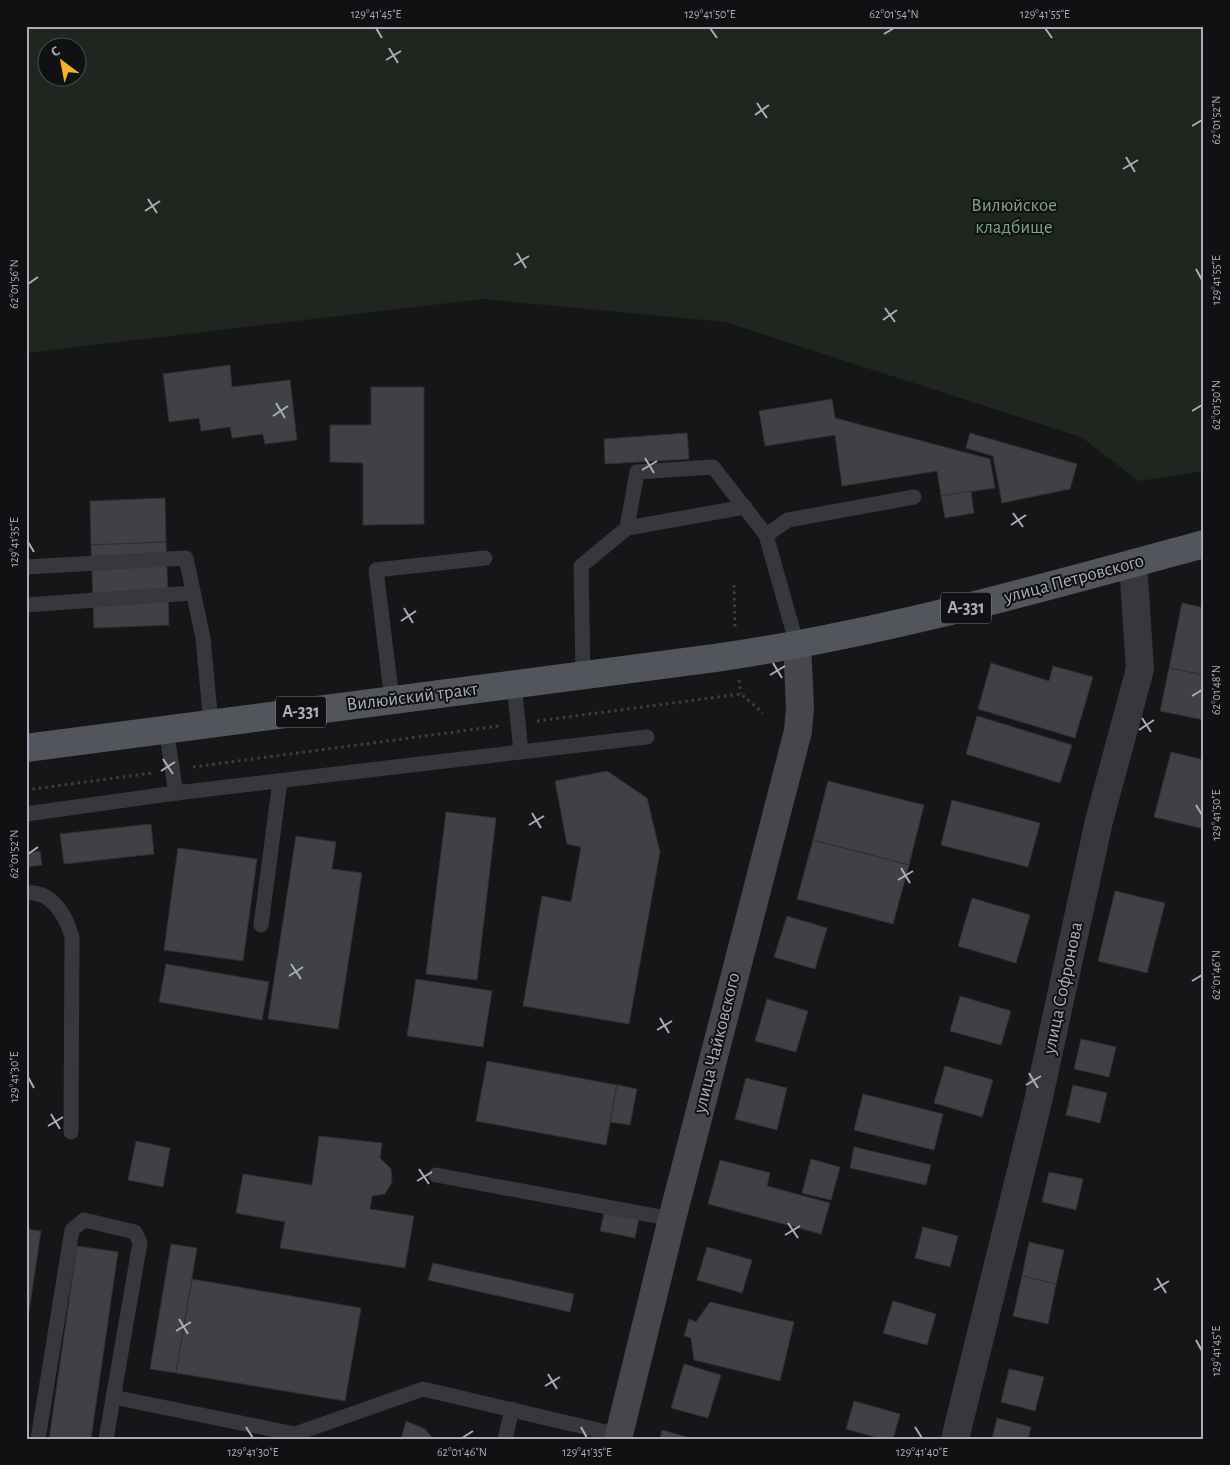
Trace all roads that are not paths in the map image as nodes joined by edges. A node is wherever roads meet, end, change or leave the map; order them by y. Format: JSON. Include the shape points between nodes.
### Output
{"nodes":[{"id":1,"x":914,"y":497,"type":"dead end"},
{"id":2,"x":745,"y":507,"type":"junction"},
{"id":3,"x":627,"y":528,"type":"junction"},
{"id":4,"x":766,"y":536,"type":"junction"},
{"id":5,"x":1204,"y":544,"type":"edge"},
{"id":6,"x":485,"y":558,"type":"dead end"},
{"id":7,"x":1133,"y":563,"type":"junction"},
{"id":8,"x":26,"y":567,"type":"edge"},
{"id":9,"x":193,"y":593,"type":"junction"},
{"id":10,"x":26,"y":605,"type":"edge"},
{"id":11,"x":797,"y":645,"type":"junction"},
{"id":12,"x":583,"y":675,"type":"junction"},
{"id":13,"x":514,"y":684,"type":"junction"},
{"id":14,"x":392,"y":700,"type":"junction"},
{"id":15,"x":211,"y":724,"type":"junction"},
{"id":16,"x":166,"y":729,"type":"junction"},
{"id":17,"x":647,"y":737,"type":"dead end"},
{"id":18,"x":26,"y":748,"type":"edge"},
{"id":19,"x":521,"y":752,"type":"junction"},
{"id":20,"x":280,"y":780,"type":"junction"},
{"id":21,"x":176,"y":793,"type":"junction"},
{"id":22,"x":26,"y":814,"type":"edge"},
{"id":23,"x":26,"y":893,"type":"edge"},
{"id":24,"x":261,"y":925,"type":"dead end"},
{"id":25,"x":70,"y":1132,"type":"dead end"},
{"id":26,"x":436,"y":1175,"type":"dead end"},
{"id":27,"x":672,"y":1219,"type":"junction"},
{"id":28,"x":113,"y":1397,"type":"junction"},
{"id":29,"x":512,"y":1409,"type":"junction"},
{"id":30,"x":618,"y":1437,"type":"edge"},
{"id":31,"x":38,"y":1439,"type":"edge"},
{"id":32,"x":106,"y":1439,"type":"edge"},
{"id":33,"x":504,"y":1439,"type":"edge"},
{"id":34,"x":955,"y":1439,"type":"edge"}],
"edges":[{"from":1,"to":4,"type":"lane","via":[[788,520]]},
{"from":2,"to":3,"type":"lane"},
{"from":2,"to":3,"type":"lane","via":[[713,467],[637,472]]},
{"from":2,"to":4,"type":"lane"},
{"from":3,"to":12,"type":"lane","via":[[580,566]]},
{"from":4,"to":11,"type":"lane"},
{"from":5,"to":7,"type":"main road","name":"улица Петровского","number":"А-331"},
{"from":6,"to":14,"type":"lane","via":[[376,570]]},
{"from":7,"to":11,"type":"main road","name":"улица Петровского","number":"А-331","via":[[1006,598]]},
{"from":7,"to":34,"type":"street","name":"улица Софронова","via":[[1140,668],[1099,821],[1037,1106]]},
{"from":8,"to":9,"type":"lane","via":[[186,558]]},
{"from":9,"to":10,"type":"lane"},
{"from":9,"to":15,"type":"lane","via":[[203,638]]},
{"from":11,"to":12,"type":"main road","name":"Вилюйский тракт","number":"А-331"},
{"from":11,"to":27,"type":"main road","name":"улица Чайковского","via":[[798,731]]},
{"from":12,"to":13,"type":"main road","name":"Вилюйский тракт","number":"А-331"},
{"from":13,"to":14,"type":"main road","name":"Вилюйский тракт","number":"А-331"},
{"from":13,"to":19,"type":"lane"},
{"from":14,"to":15,"type":"main road","name":"Вилюйский тракт","number":"А-331"},
{"from":15,"to":16,"type":"main road","name":"Вилюйский тракт","number":"А-331"},
{"from":16,"to":18,"type":"main road","name":"Вилюйский тракт","number":"А-331"},
{"from":16,"to":21,"type":"lane"},
{"from":17,"to":19,"type":"lane"},
{"from":19,"to":20,"type":"lane"},
{"from":20,"to":21,"type":"lane"},
{"from":20,"to":24,"type":"lane"},
{"from":21,"to":22,"type":"lane"},
{"from":23,"to":25,"type":"lane","via":[[45,897],[57,906],[67,920],[72,937]]},
{"from":26,"to":27,"type":"lane"},
{"from":27,"to":30,"type":"main road","name":"улица Чайковского"},
{"from":28,"to":29,"type":"lane","via":[[295,1434],[424,1389]]},
{"from":28,"to":31,"type":"lane","via":[[140,1243],[135,1232],[84,1220],[72,1230]]},
{"from":28,"to":32,"type":"lane"},
{"from":29,"to":30,"type":"lane"},
{"from":29,"to":33,"type":"lane"}]}
